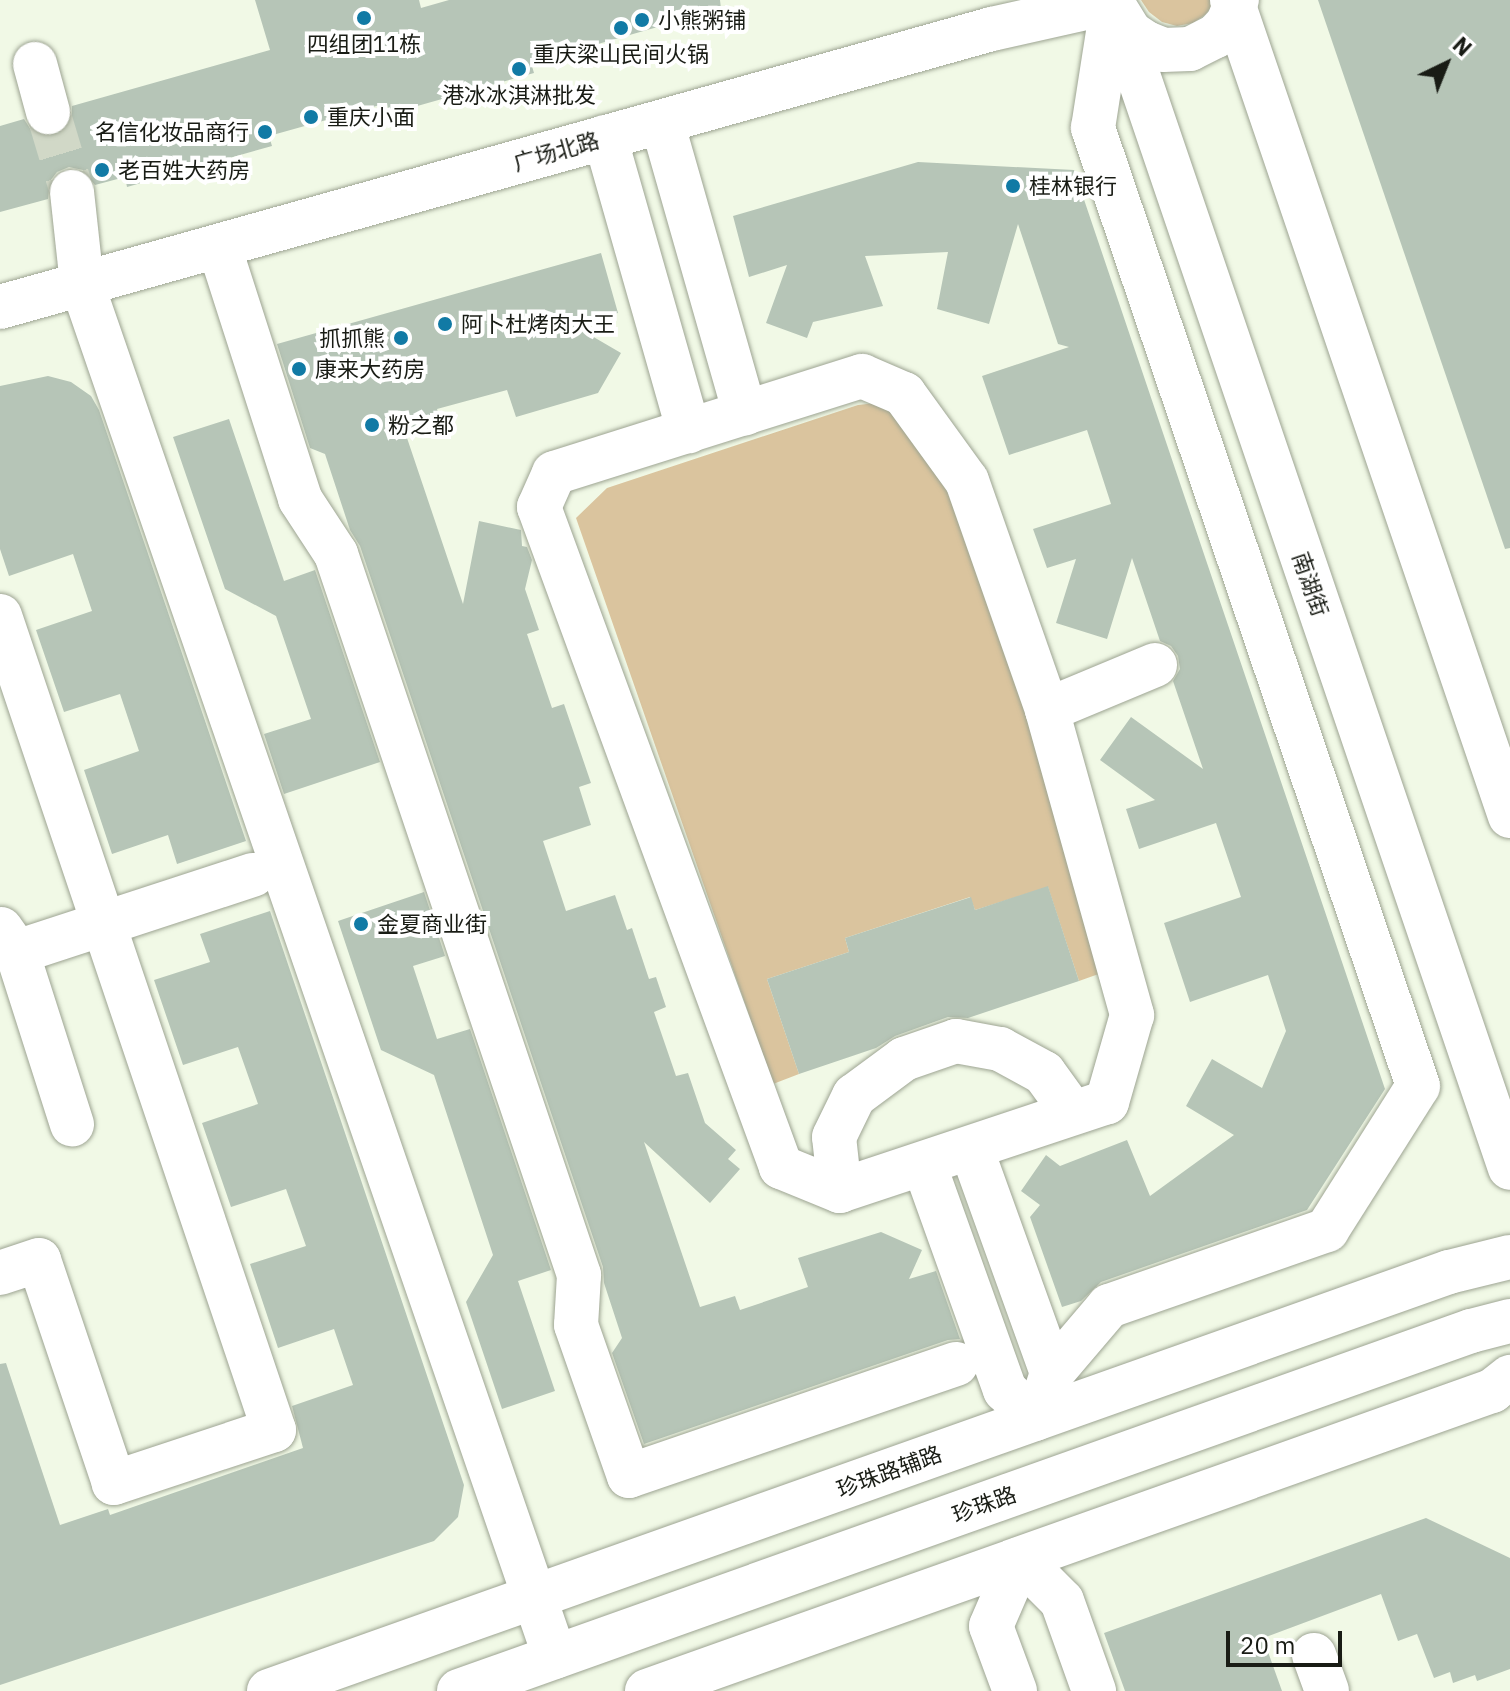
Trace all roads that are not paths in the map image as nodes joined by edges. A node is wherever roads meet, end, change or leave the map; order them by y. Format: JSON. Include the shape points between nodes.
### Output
{"nodes":[{"id":1,"x":1113,"y":1,"type":"edge"},
{"id":2,"x":1240,"y":2,"type":"edge"},
{"id":3,"x":35,"y":64,"type":"dead end"},
{"id":4,"x":48,"y":112,"type":"tunnel mouth"},
{"id":5,"x":662,"y":122,"type":"junction"},
{"id":6,"x":605,"y":137,"type":"junction"},
{"id":7,"x":72,"y":192,"type":"tunnel mouth"},
{"id":8,"x":219,"y":246,"type":"junction"},
{"id":9,"x":82,"y":284,"type":"junction"},
{"id":10,"x":0,"y":307,"type":"edge"},
{"id":11,"x":745,"y":413,"type":"junction"},
{"id":12,"x":689,"y":431,"type":"junction"},
{"id":13,"x":0,"y":616,"type":"edge"},
{"id":14,"x":1155,"y":665,"type":"dead end"},
{"id":15,"x":1047,"y":710,"type":"junction"},
{"id":16,"x":1510,"y":816,"type":"edge"},
{"id":17,"x":253,"y":875,"type":"dead end"},
{"id":18,"x":104,"y":924,"type":"junction"},
{"id":19,"x":9,"y":939,"type":"edge"},
{"id":20,"x":1073,"y":1113,"type":"junction"},
{"id":21,"x":72,"y":1124,"type":"dead end"},
{"id":22,"x":971,"y":1148,"type":"junction"},
{"id":23,"x":924,"y":1164,"type":"junction"},
{"id":24,"x":1510,"y":1168,"type":"edge"},
{"id":25,"x":840,"y":1191,"type":"junction"},
{"id":26,"x":1510,"y":1257,"type":"edge"},
{"id":27,"x":0,"y":1273,"type":"edge"},
{"id":28,"x":1510,"y":1321,"type":"edge"},
{"id":29,"x":956,"y":1364,"type":"dead end"},
{"id":30,"x":1052,"y":1373,"type":"junction"},
{"id":31,"x":1510,"y":1377,"type":"edge"},
{"id":32,"x":1036,"y":1419,"type":"junction"},
{"id":33,"x":1086,"y":1468,"type":"junction"},
{"id":34,"x":1256,"y":1475,"type":"junction"},
{"id":35,"x":1028,"y":1489,"type":"junction"},
{"id":36,"x":1020,"y":1559,"type":"junction"},
{"id":37,"x":533,"y":1597,"type":"junction"},
{"id":38,"x":555,"y":1657,"type":"junction"},
{"id":39,"x":269,"y":1691,"type":"edge"},
{"id":40,"x":459,"y":1691,"type":"edge"},
{"id":41,"x":647,"y":1691,"type":"edge"},
{"id":42,"x":1015,"y":1691,"type":"edge"},
{"id":43,"x":1094,"y":1691,"type":"edge"}],
"edges":[{"from":1,"to":2,"type":"street","via":[[1131,33],[1163,50],[1190,49],[1216,36]]},
{"from":1,"to":5,"type":"street","name":"广场北路","via":[[992,29]]},
{"from":1,"to":24,"type":"street","name":"南湖街"},
{"from":1,"to":30,"type":"street","via":[[1093,128],[1418,1086],[1327,1230],[1109,1306]]},
{"from":2,"to":16,"type":"street"},
{"from":3,"to":4,"type":"street"},
{"from":5,"to":6,"type":"street","name":"广场北路"},
{"from":5,"to":11,"type":"street"},
{"from":6,"to":8,"type":"street","name":"广场北路"},
{"from":6,"to":12,"type":"street"},
{"from":7,"to":9,"type":"street"},
{"from":8,"to":9,"type":"street","name":"广场北路"},
{"from":8,"to":29,"type":"street","via":[[300,499],[336,554],[579,1275],[576,1325],[629,1476]]},
{"from":9,"to":10,"type":"street","name":"广场北路"},
{"from":9,"to":37,"type":"street"},
{"from":11,"to":12,"type":"street"},
{"from":11,"to":15,"type":"street","via":[[862,376],[904,394],[967,481]]},
{"from":12,"to":25,"type":"street","via":[[554,473],[539,507],[781,1167]]},
{"from":13,"to":18,"type":"street"},
{"from":14,"to":15,"type":"street"},
{"from":15,"to":20,"type":"street","via":[[1132,1015],[1107,1102]]},
{"from":17,"to":18,"type":"street"},
{"from":18,"to":19,"type":"street"},
{"from":18,"to":27,"type":"street","via":[[274,1430],[114,1483],[39,1260]]},
{"from":19,"to":21,"type":"street"},
{"from":20,"to":22,"type":"street"},
{"from":20,"to":25,"type":"street","via":[[1044,1073],[1000,1049],[956,1041],[904,1059],[854,1096],[834,1137]]},
{"from":22,"to":23,"type":"street"},
{"from":22,"to":30,"type":"street"},
{"from":23,"to":25,"type":"street"},
{"from":23,"to":32,"type":"street","via":[[1005,1390]]},
{"from":26,"to":32,"type":"street","name":"珍珠路辅路","via":[[1449,1272]]},
{"from":28,"to":33,"type":"street","name":"珍珠路"},
{"from":30,"to":32,"type":"street"},
{"from":31,"to":34,"type":"street","via":[[1492,1391]]},
{"from":32,"to":35,"type":"street"},
{"from":32,"to":37,"type":"street","name":"珍珠路辅路"},
{"from":33,"to":34,"type":"street"},
{"from":33,"to":35,"type":"street","name":"珍珠路"},
{"from":34,"to":36,"type":"street"},
{"from":35,"to":36,"type":"street"},
{"from":35,"to":38,"type":"street","name":"珍珠路"},
{"from":36,"to":41,"type":"street"},
{"from":36,"to":42,"type":"street","via":[[991,1626]]},
{"from":36,"to":43,"type":"street","via":[[1062,1601]]},
{"from":37,"to":38,"type":"street"},
{"from":37,"to":39,"type":"street","name":"珍珠路辅路"},
{"from":38,"to":40,"type":"street","name":"珍珠路"}]}
